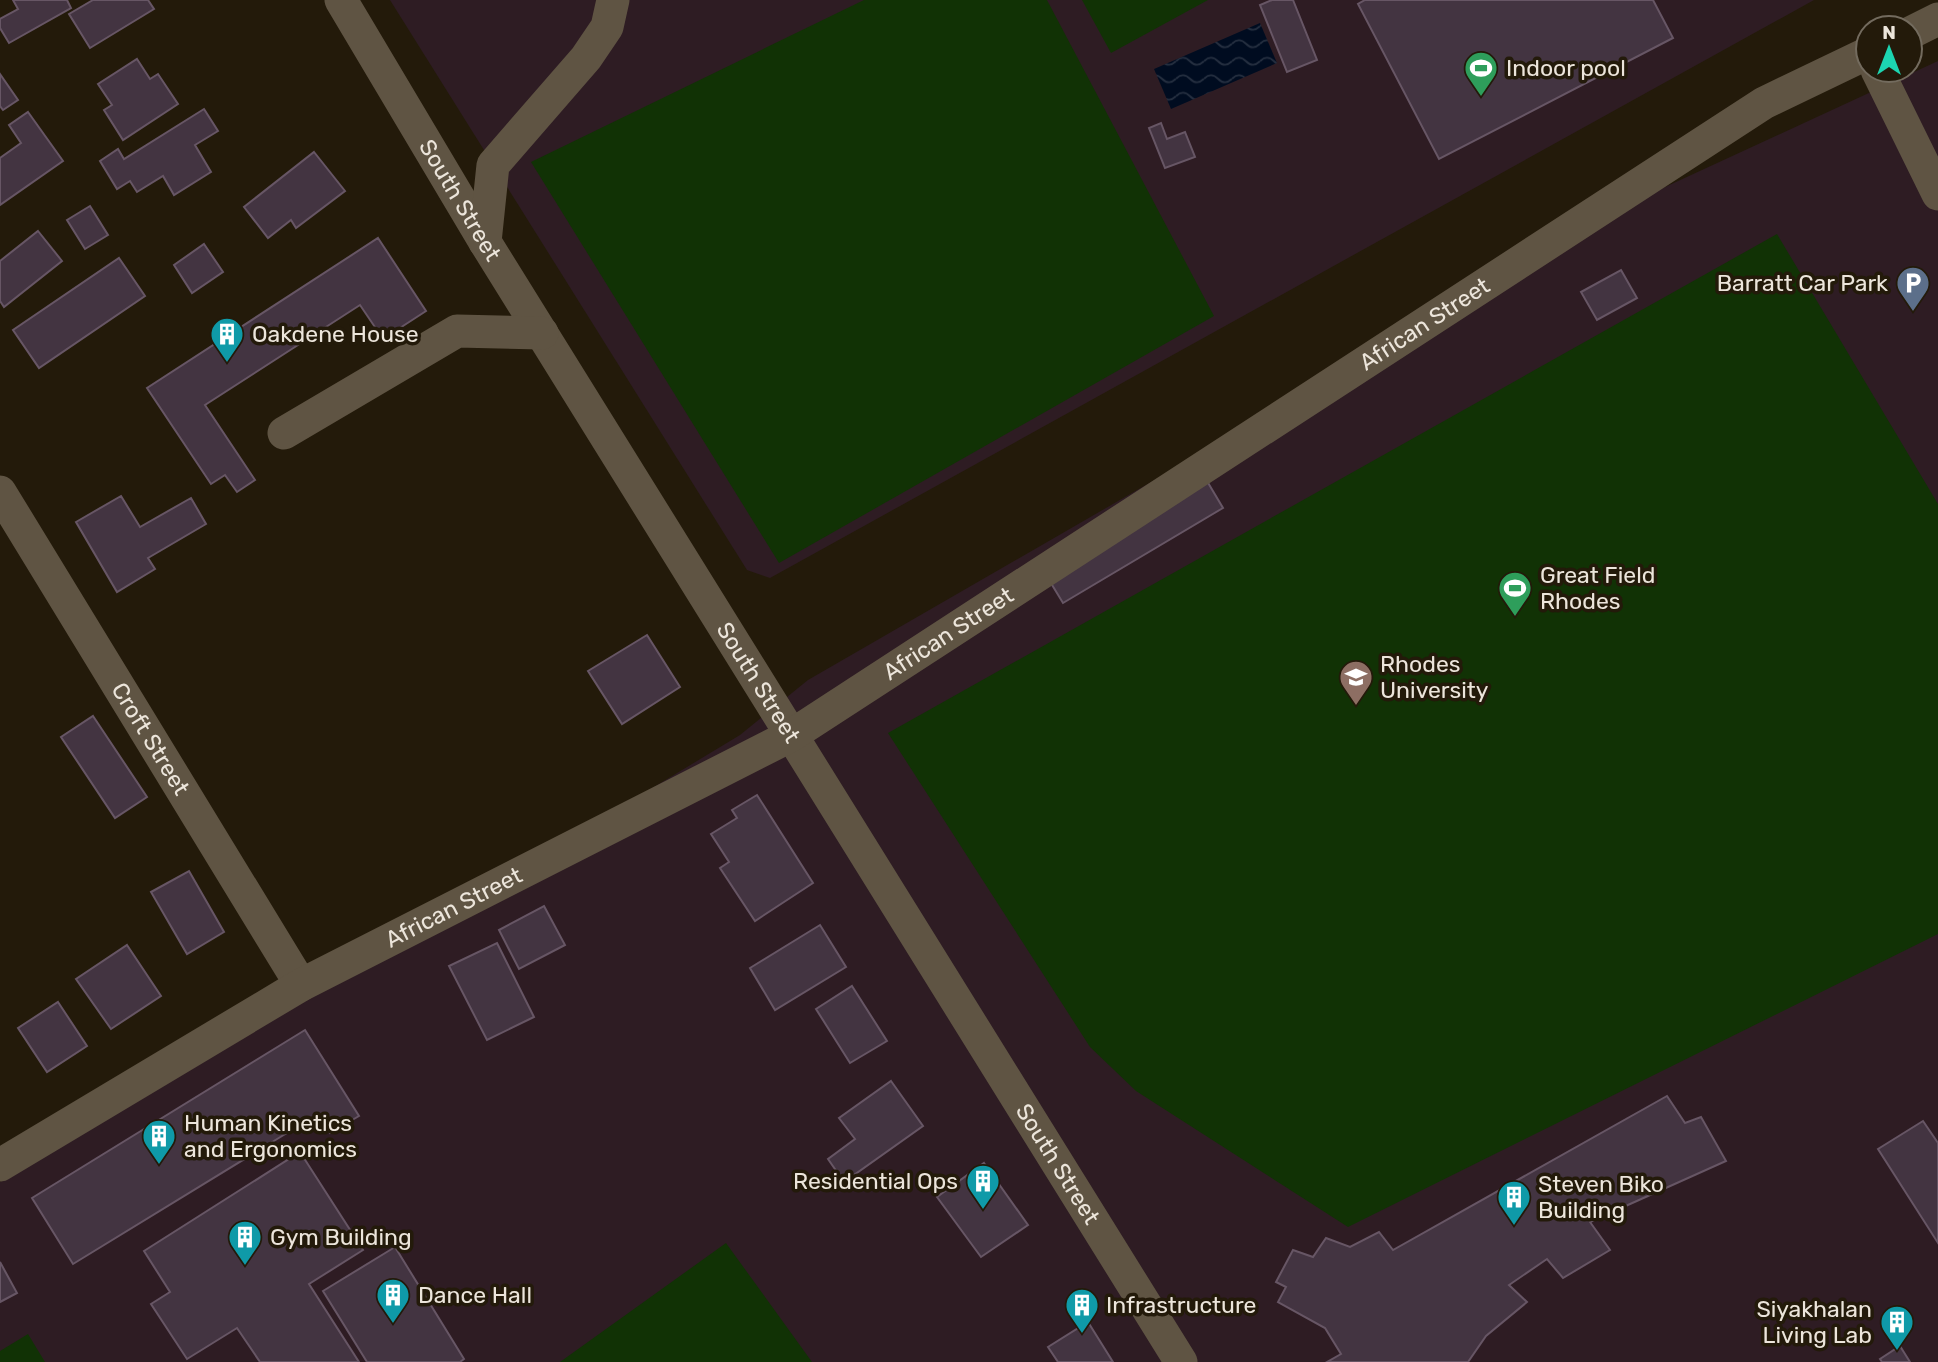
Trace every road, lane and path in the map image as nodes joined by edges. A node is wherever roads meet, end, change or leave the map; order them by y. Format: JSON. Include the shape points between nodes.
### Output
{"nodes":[{"id":1,"x":341,"y":0,"type":"edge"},
{"id":2,"x":613,"y":0,"type":"edge"},
{"id":3,"x":1854,"y":60,"type":"edge"},
{"id":4,"x":1884,"y":84,"type":"edge"},
{"id":5,"x":1938,"y":194,"type":"edge"},
{"id":6,"x":485,"y":242,"type":"junction"},
{"id":7,"x":542,"y":334,"type":"junction"},
{"id":8,"x":284,"y":433,"type":"dead end"},
{"id":9,"x":0,"y":492,"type":"edge"},
{"id":10,"x":792,"y":734,"type":"junction"},
{"id":11,"x":301,"y":985,"type":"junction"},
{"id":12,"x":0,"y":1165,"type":"edge"},
{"id":13,"x":1181,"y":1362,"type":"edge"}],
"edges":[{"from":1,"to":6,"type":"street","name":"South Street"},
{"from":2,"to":6,"type":"street","via":[[607,27],[586,58],[493,165]]},
{"from":3,"to":10,"type":"street","name":"African Street","via":[[1764,103]]},
{"from":4,"to":5,"type":"street"},
{"from":6,"to":7,"type":"street","name":"South Street"},
{"from":7,"to":8,"type":"street","via":[[457,331]]},
{"from":7,"to":10,"type":"street","name":"South Street"},
{"from":9,"to":11,"type":"street","name":"Croft Street"},
{"from":10,"to":11,"type":"street","name":"African Street"},
{"from":10,"to":13,"type":"street","name":"South Street"},
{"from":11,"to":12,"type":"street","name":"African Street"}]}
